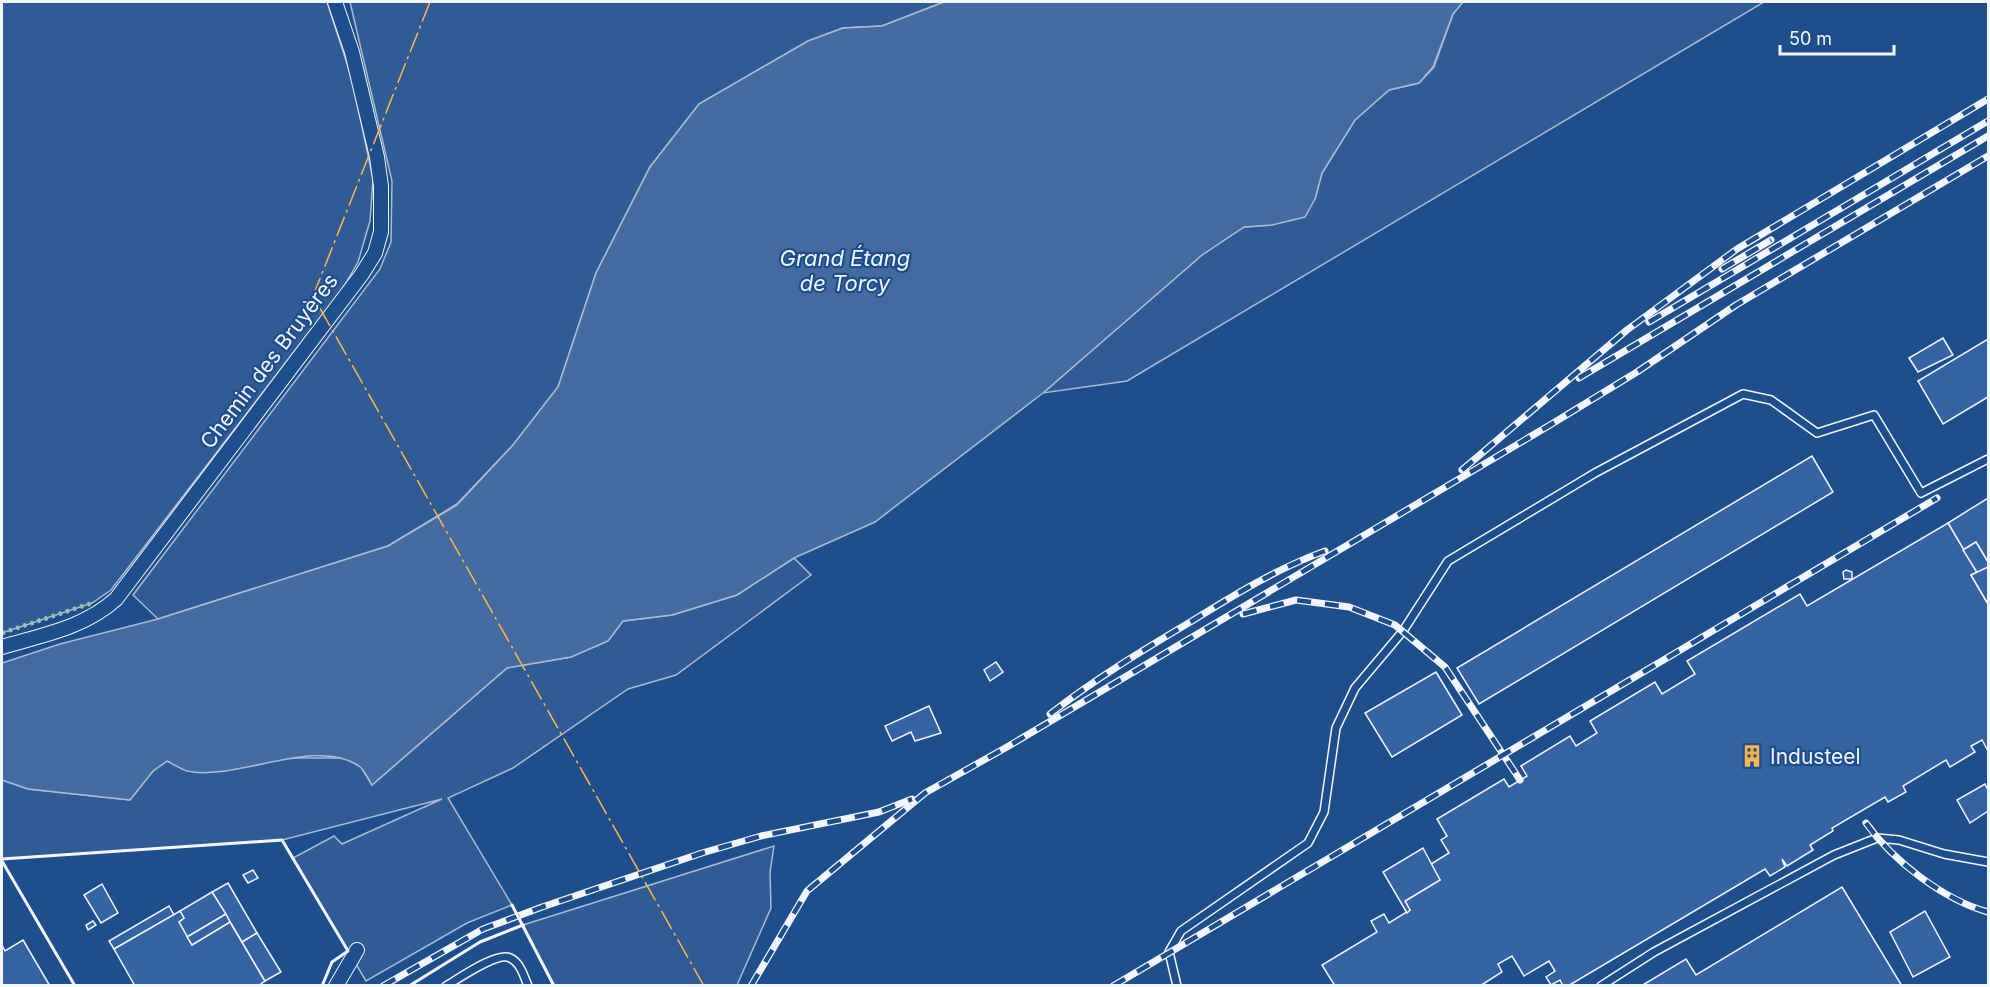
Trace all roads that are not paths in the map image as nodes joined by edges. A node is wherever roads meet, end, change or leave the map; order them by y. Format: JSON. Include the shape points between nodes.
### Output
{"nodes":[{"id":1,"x":335,"y":2,"type":"edge"},
{"id":2,"x":1989,"y":459,"type":"edge"},
{"id":3,"x":2,"y":647,"type":"edge"},
{"id":4,"x":1989,"y":862,"type":"edge"},
{"id":5,"x":357,"y":950,"type":"dead end"},
{"id":6,"x":336,"y":986,"type":"edge"},
{"id":7,"x":446,"y":986,"type":"edge"},
{"id":8,"x":528,"y":986,"type":"edge"},
{"id":9,"x":1176,"y":986,"type":"edge"},
{"id":10,"x":1601,"y":986,"type":"edge"}],
"edges":[{"from":1,"to":3,"type":"street","name":"Chemin des Bruyères","via":[[352,52],[377,157],[383,210],[375,253],[116,599],[99,615],[78,624]]},
{"from":2,"to":9,"type":"lane","via":[[1921,493],[1874,415],[1817,433],[1771,400],[1743,394],[1595,473],[1448,561],[1403,631],[1355,688],[1336,728],[1324,812],[1308,843],[1181,931],[1169,952]]},
{"from":4,"to":10,"type":"lane","via":[[1877,838],[1834,855],[1654,952]]},
{"from":5,"to":6,"type":"street"},
{"from":7,"to":8,"type":"lane","via":[[506,956],[519,966]]}]}
